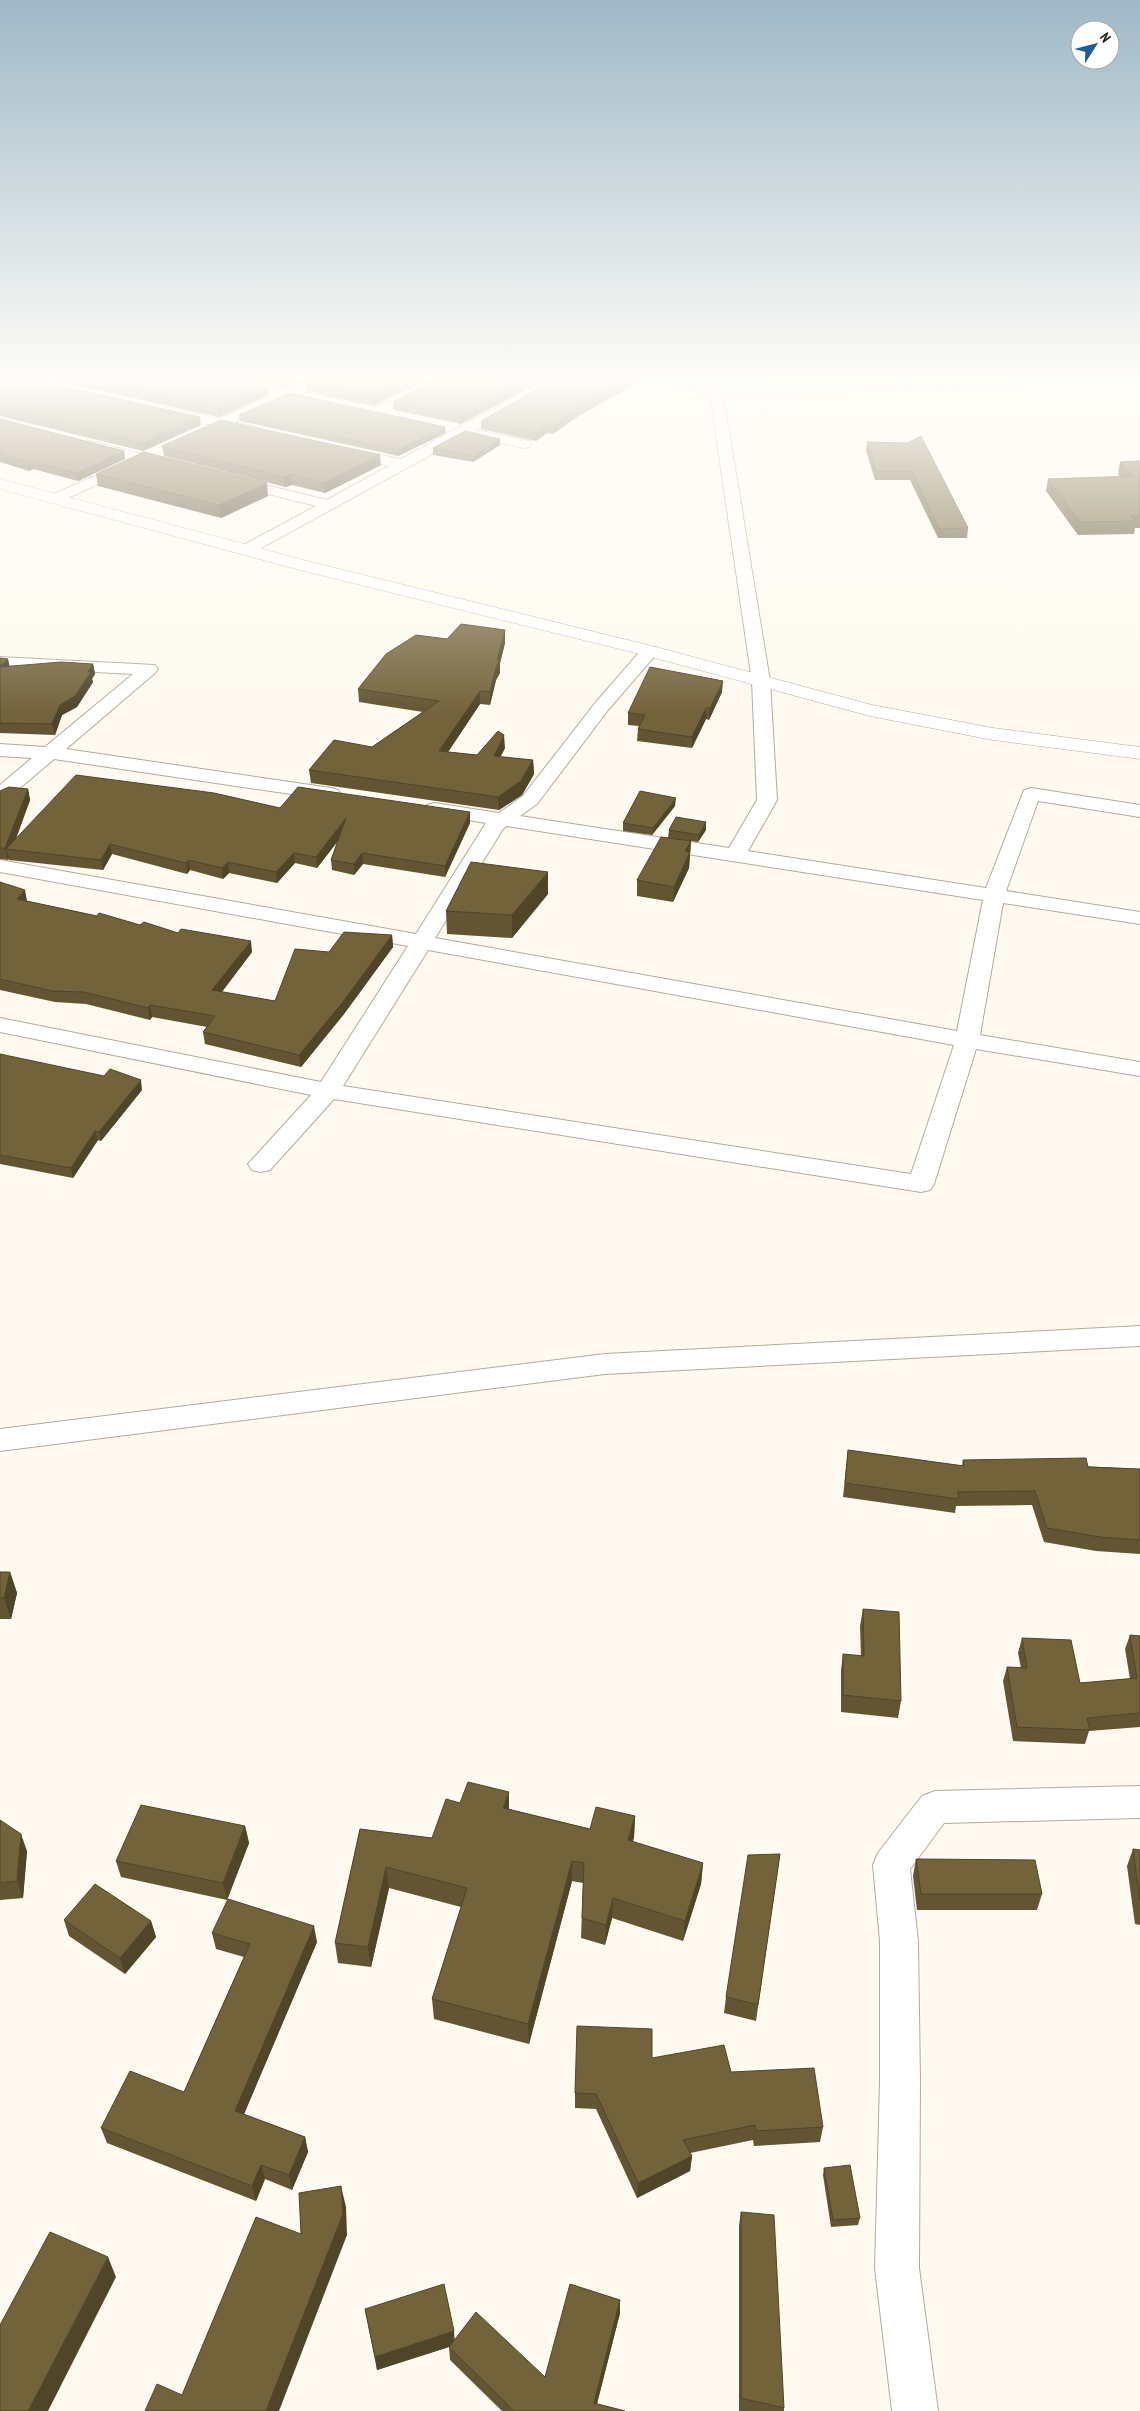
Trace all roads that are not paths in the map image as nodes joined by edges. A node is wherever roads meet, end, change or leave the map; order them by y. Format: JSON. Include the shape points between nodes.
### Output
{"nodes":[{"id":1,"x":27,"y":492,"type":"edge"},
{"id":2,"x":71,"y":492,"type":"edge"},
{"id":3,"x":276,"y":492,"type":"edge"},
{"id":4,"x":350,"y":492,"type":"edge"},
{"id":5,"x":732,"y":492,"type":"edge"},
{"id":6,"x":54,"y":499,"type":"junction"},
{"id":7,"x":327,"y":504,"type":"junction"},
{"id":8,"x":246,"y":550,"type":"junction"},
{"id":9,"x":650,"y":651,"type":"junction"},
{"id":10,"x":0,"y":662,"type":"edge"},
{"id":11,"x":761,"y":681,"type":"junction"},
{"id":12,"x":0,"y":750,"type":"edge"},
{"id":13,"x":1140,"y":753,"type":"edge"},
{"id":14,"x":51,"y":754,"type":"junction"},
{"id":15,"x":0,"y":795,"type":"edge"},
{"id":16,"x":347,"y":797,"type":"edge"},
{"id":17,"x":416,"y":807,"type":"edge"},
{"id":18,"x":1140,"y":811,"type":"edge"},
{"id":19,"x":503,"y":820,"type":"junction"},
{"id":20,"x":735,"y":856,"type":"junction"},
{"id":21,"x":0,"y":866,"type":"edge"},
{"id":22,"x":994,"y":896,"type":"junction"},
{"id":23,"x":1140,"y":918,"type":"edge"},
{"id":24,"x":422,"y":940,"type":"junction"},
{"id":25,"x":0,"y":1025,"type":"edge"},
{"id":26,"x":968,"y":1040,"type":"junction"},
{"id":27,"x":1140,"y":1069,"type":"edge"},
{"id":28,"x":328,"y":1091,"type":"junction"},
{"id":29,"x":261,"y":1164,"type":"dead end"},
{"id":30,"x":1140,"y":1336,"type":"edge"},
{"id":31,"x":0,"y":1440,"type":"edge"},
{"id":32,"x":1140,"y":1802,"type":"edge"},
{"id":33,"x":915,"y":2411,"type":"edge"}],
"edges":[{"from":1,"to":6,"type":"street"},
{"from":2,"to":6,"type":"street"},
{"from":3,"to":7,"type":"street"},
{"from":4,"to":7,"type":"street"},
{"from":5,"to":11,"type":"street"},
{"from":6,"to":8,"type":"street"},
{"from":7,"to":8,"type":"street"},
{"from":8,"to":9,"type":"street"},
{"from":9,"to":11,"type":"street"},
{"from":9,"to":19,"type":"street","via":[[602,706],[530,800]]},
{"from":10,"to":14,"type":"street","via":[[149,669]]},
{"from":11,"to":13,"type":"street","via":[[870,710],[992,734]]},
{"from":11,"to":20,"type":"street","via":[[767,800]]},
{"from":12,"to":14,"type":"street"},
{"from":14,"to":15,"type":"street"},
{"from":14,"to":16,"type":"street"},
{"from":17,"to":19,"type":"street"},
{"from":18,"to":22,"type":"street","via":[[1031,794]]},
{"from":19,"to":20,"type":"street"},
{"from":19,"to":24,"type":"street","via":[[495,825]]},
{"from":20,"to":22,"type":"street"},
{"from":21,"to":24,"type":"street"},
{"from":22,"to":23,"type":"street"},
{"from":22,"to":26,"type":"street"},
{"from":24,"to":26,"type":"street"},
{"from":24,"to":28,"type":"street"},
{"from":25,"to":28,"type":"street"},
{"from":26,"to":27,"type":"street"},
{"from":26,"to":28,"type":"street","via":[[921,1184]]},
{"from":28,"to":29,"type":"street"},
{"from":30,"to":31,"type":"street","via":[[605,1364]]},
{"from":32,"to":33,"type":"street","via":[[935,1807],[891,1864],[899,1941],[897,2268]]}]}
